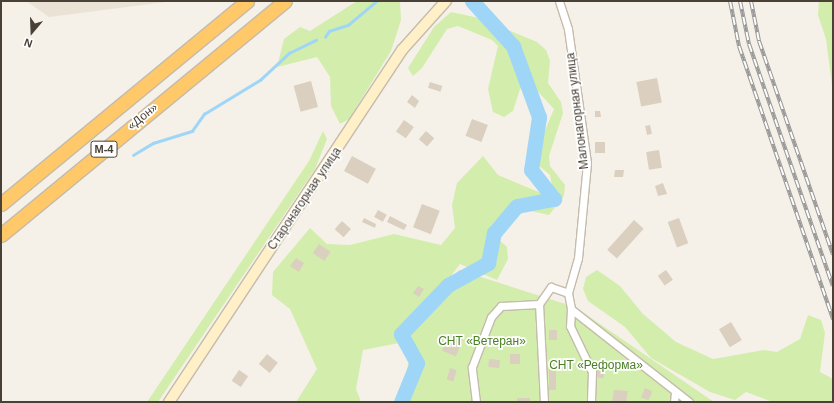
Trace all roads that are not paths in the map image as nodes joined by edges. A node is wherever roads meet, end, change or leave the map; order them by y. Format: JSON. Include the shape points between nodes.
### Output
{"nodes":[{"id":1,"x":247,"y":1,"type":"edge"},
{"id":2,"x":446,"y":1,"type":"edge"},
{"id":3,"x":559,"y":1,"type":"edge"},
{"id":4,"x":284,"y":2,"type":"edge"},
{"id":5,"x":1,"y":204,"type":"edge"},
{"id":6,"x":1,"y":235,"type":"edge"},
{"id":7,"x":568,"y":293,"type":"junction"},
{"id":8,"x":539,"y":304,"type":"junction"},
{"id":9,"x":571,"y":309,"type":"junction"},
{"id":10,"x":675,"y":392,"type":"junction"},
{"id":11,"x":169,"y":402,"type":"edge"},
{"id":12,"x":476,"y":402,"type":"edge"},
{"id":13,"x":544,"y":402,"type":"edge"},
{"id":14,"x":591,"y":402,"type":"edge"},
{"id":15,"x":674,"y":402,"type":"edge"},
{"id":16,"x":689,"y":402,"type":"edge"}],
"edges":[{"from":1,"to":5,"type":"highway","name":"«Дон»","number":"М-4"},
{"from":2,"to":11,"type":"main road","name":"Старонагорная улица","via":[[402,50]]},
{"from":3,"to":7,"type":"street","name":"Малонагорная улица","via":[[568,29],[586,163],[578,258]]},
{"from":4,"to":6,"type":"highway","name":"«Дон»","number":"М-4"},
{"from":7,"to":8,"type":"street","via":[[551,287]]},
{"from":7,"to":9,"type":"street"},
{"from":8,"to":12,"type":"street","via":[[501,306],[491,317],[472,367]]},
{"from":8,"to":13,"type":"street"},
{"from":9,"to":10,"type":"street"},
{"from":9,"to":14,"type":"street","via":[[570,326],[592,372]]},
{"from":10,"to":15,"type":"street"},
{"from":10,"to":16,"type":"street"}]}
